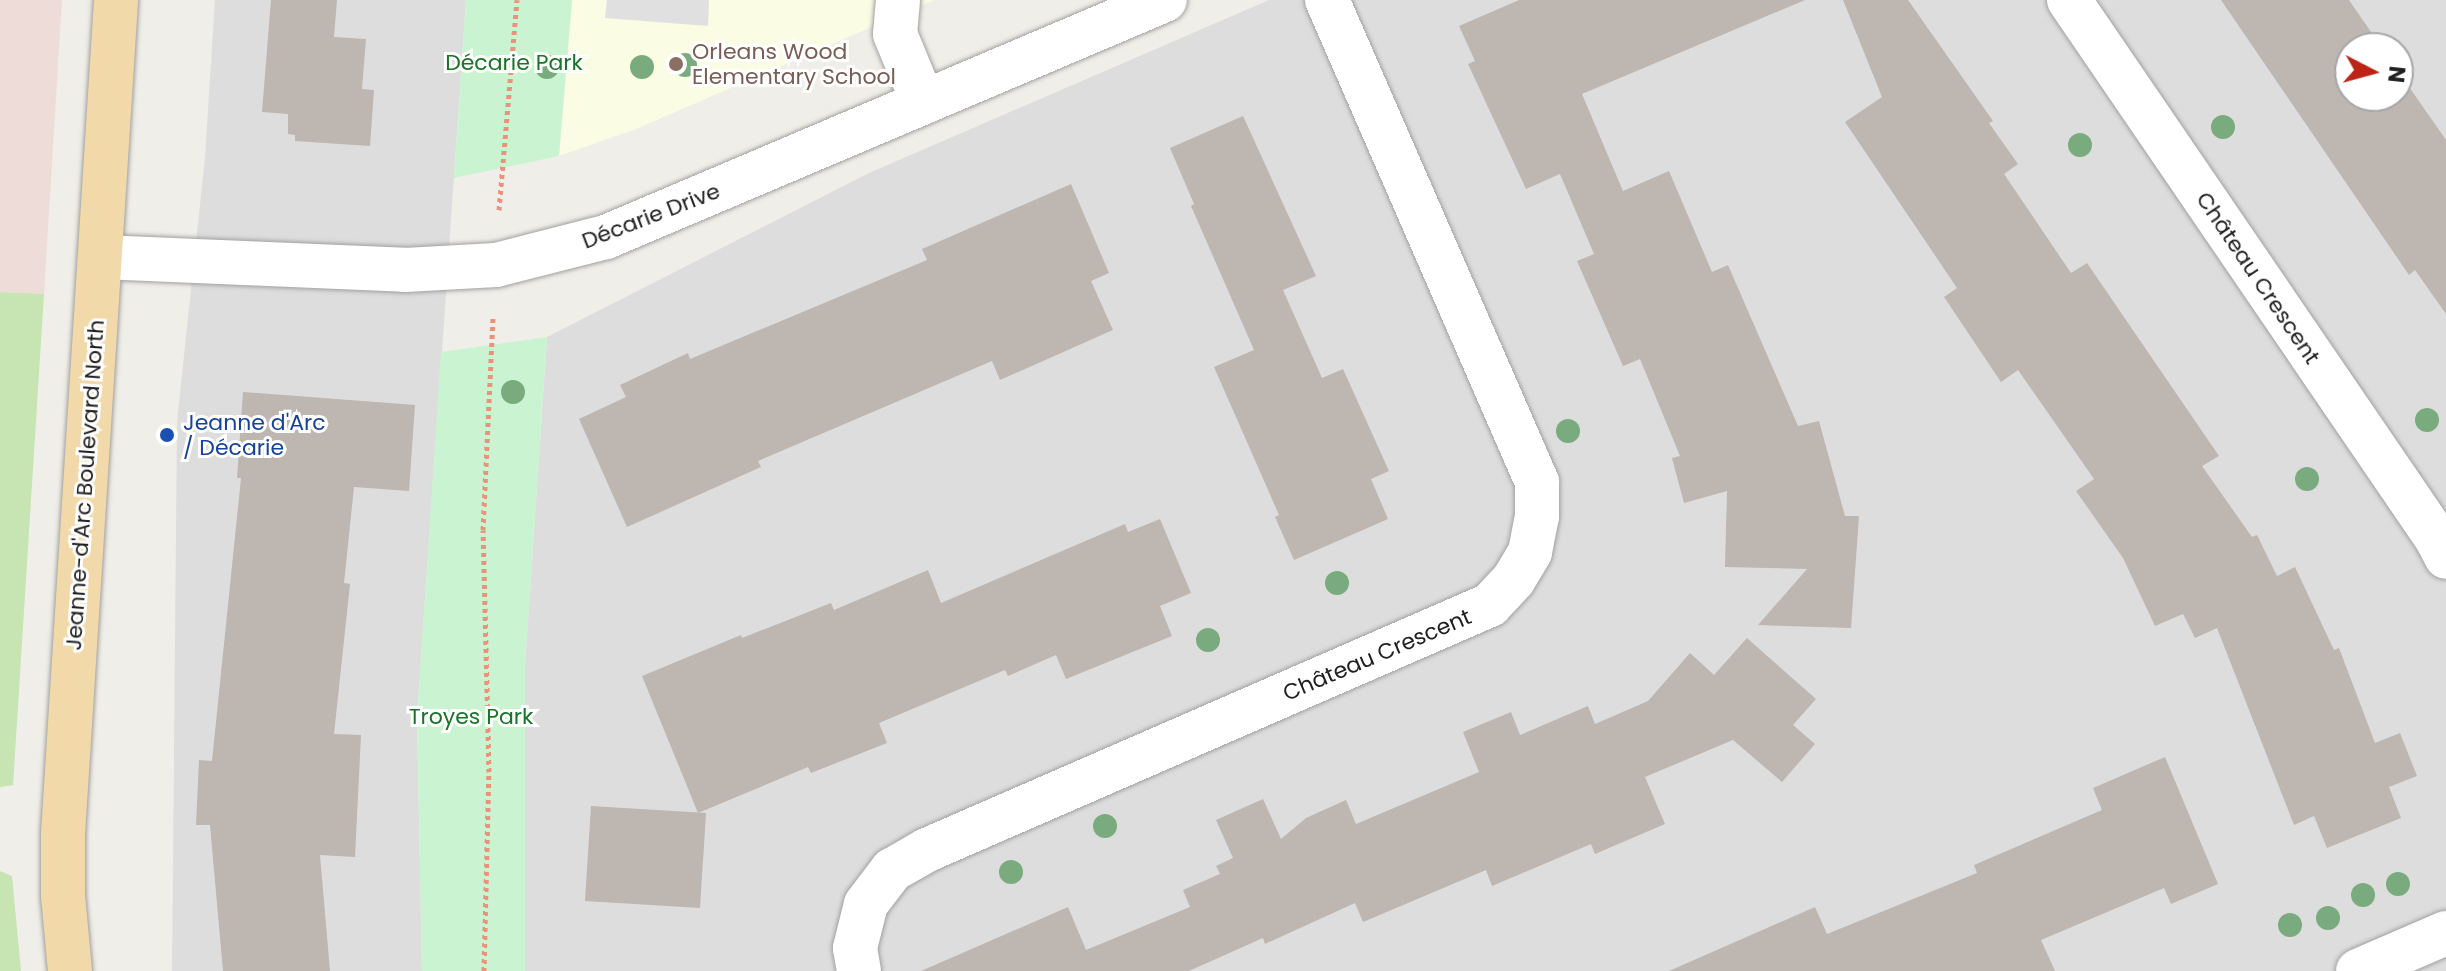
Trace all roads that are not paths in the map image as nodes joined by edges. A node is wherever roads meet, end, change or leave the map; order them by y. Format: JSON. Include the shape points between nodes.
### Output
{"nodes":[{"id":1,"x":116,"y":0,"type":"edge"},
{"id":2,"x":898,"y":0,"type":"edge"},
{"id":3,"x":1165,"y":0,"type":"edge"},
{"id":4,"x":1327,"y":0,"type":"edge"},
{"id":5,"x":2069,"y":0,"type":"edge"},
{"id":6,"x":923,"y":102,"type":"junction"},
{"id":7,"x":101,"y":257,"type":"junction"},
{"id":8,"x":2446,"y":557,"type":"edge"},
{"id":9,"x":2446,"y":933,"type":"edge"},
{"id":10,"x":70,"y":971,"type":"edge"},
{"id":11,"x":859,"y":971,"type":"edge"},
{"id":12,"x":2358,"y":971,"type":"edge"}],
"edges":[{"from":1,"to":7,"type":"main road","name":"Jeanne-d'Arc Boulevard North"},
{"from":2,"to":6,"type":"street","via":[[895,34]]},
{"from":3,"to":6,"type":"street","name":"Décarie Drive"},
{"from":4,"to":11,"type":"street","name":"Château Crescent","via":[[1537,482],[1530,552],[1490,605],[927,850],[892,870],[866,904],[855,948]]},
{"from":5,"to":8,"type":"street","name":"Château Crescent"},
{"from":6,"to":7,"type":"street","name":"Décarie Drive","via":[[606,237],[496,265],[405,270]]},
{"from":7,"to":10,"type":"main road","name":"Jeanne-d'Arc Boulevard North","via":[[63,834]]},
{"from":9,"to":12,"type":"street"}]}
